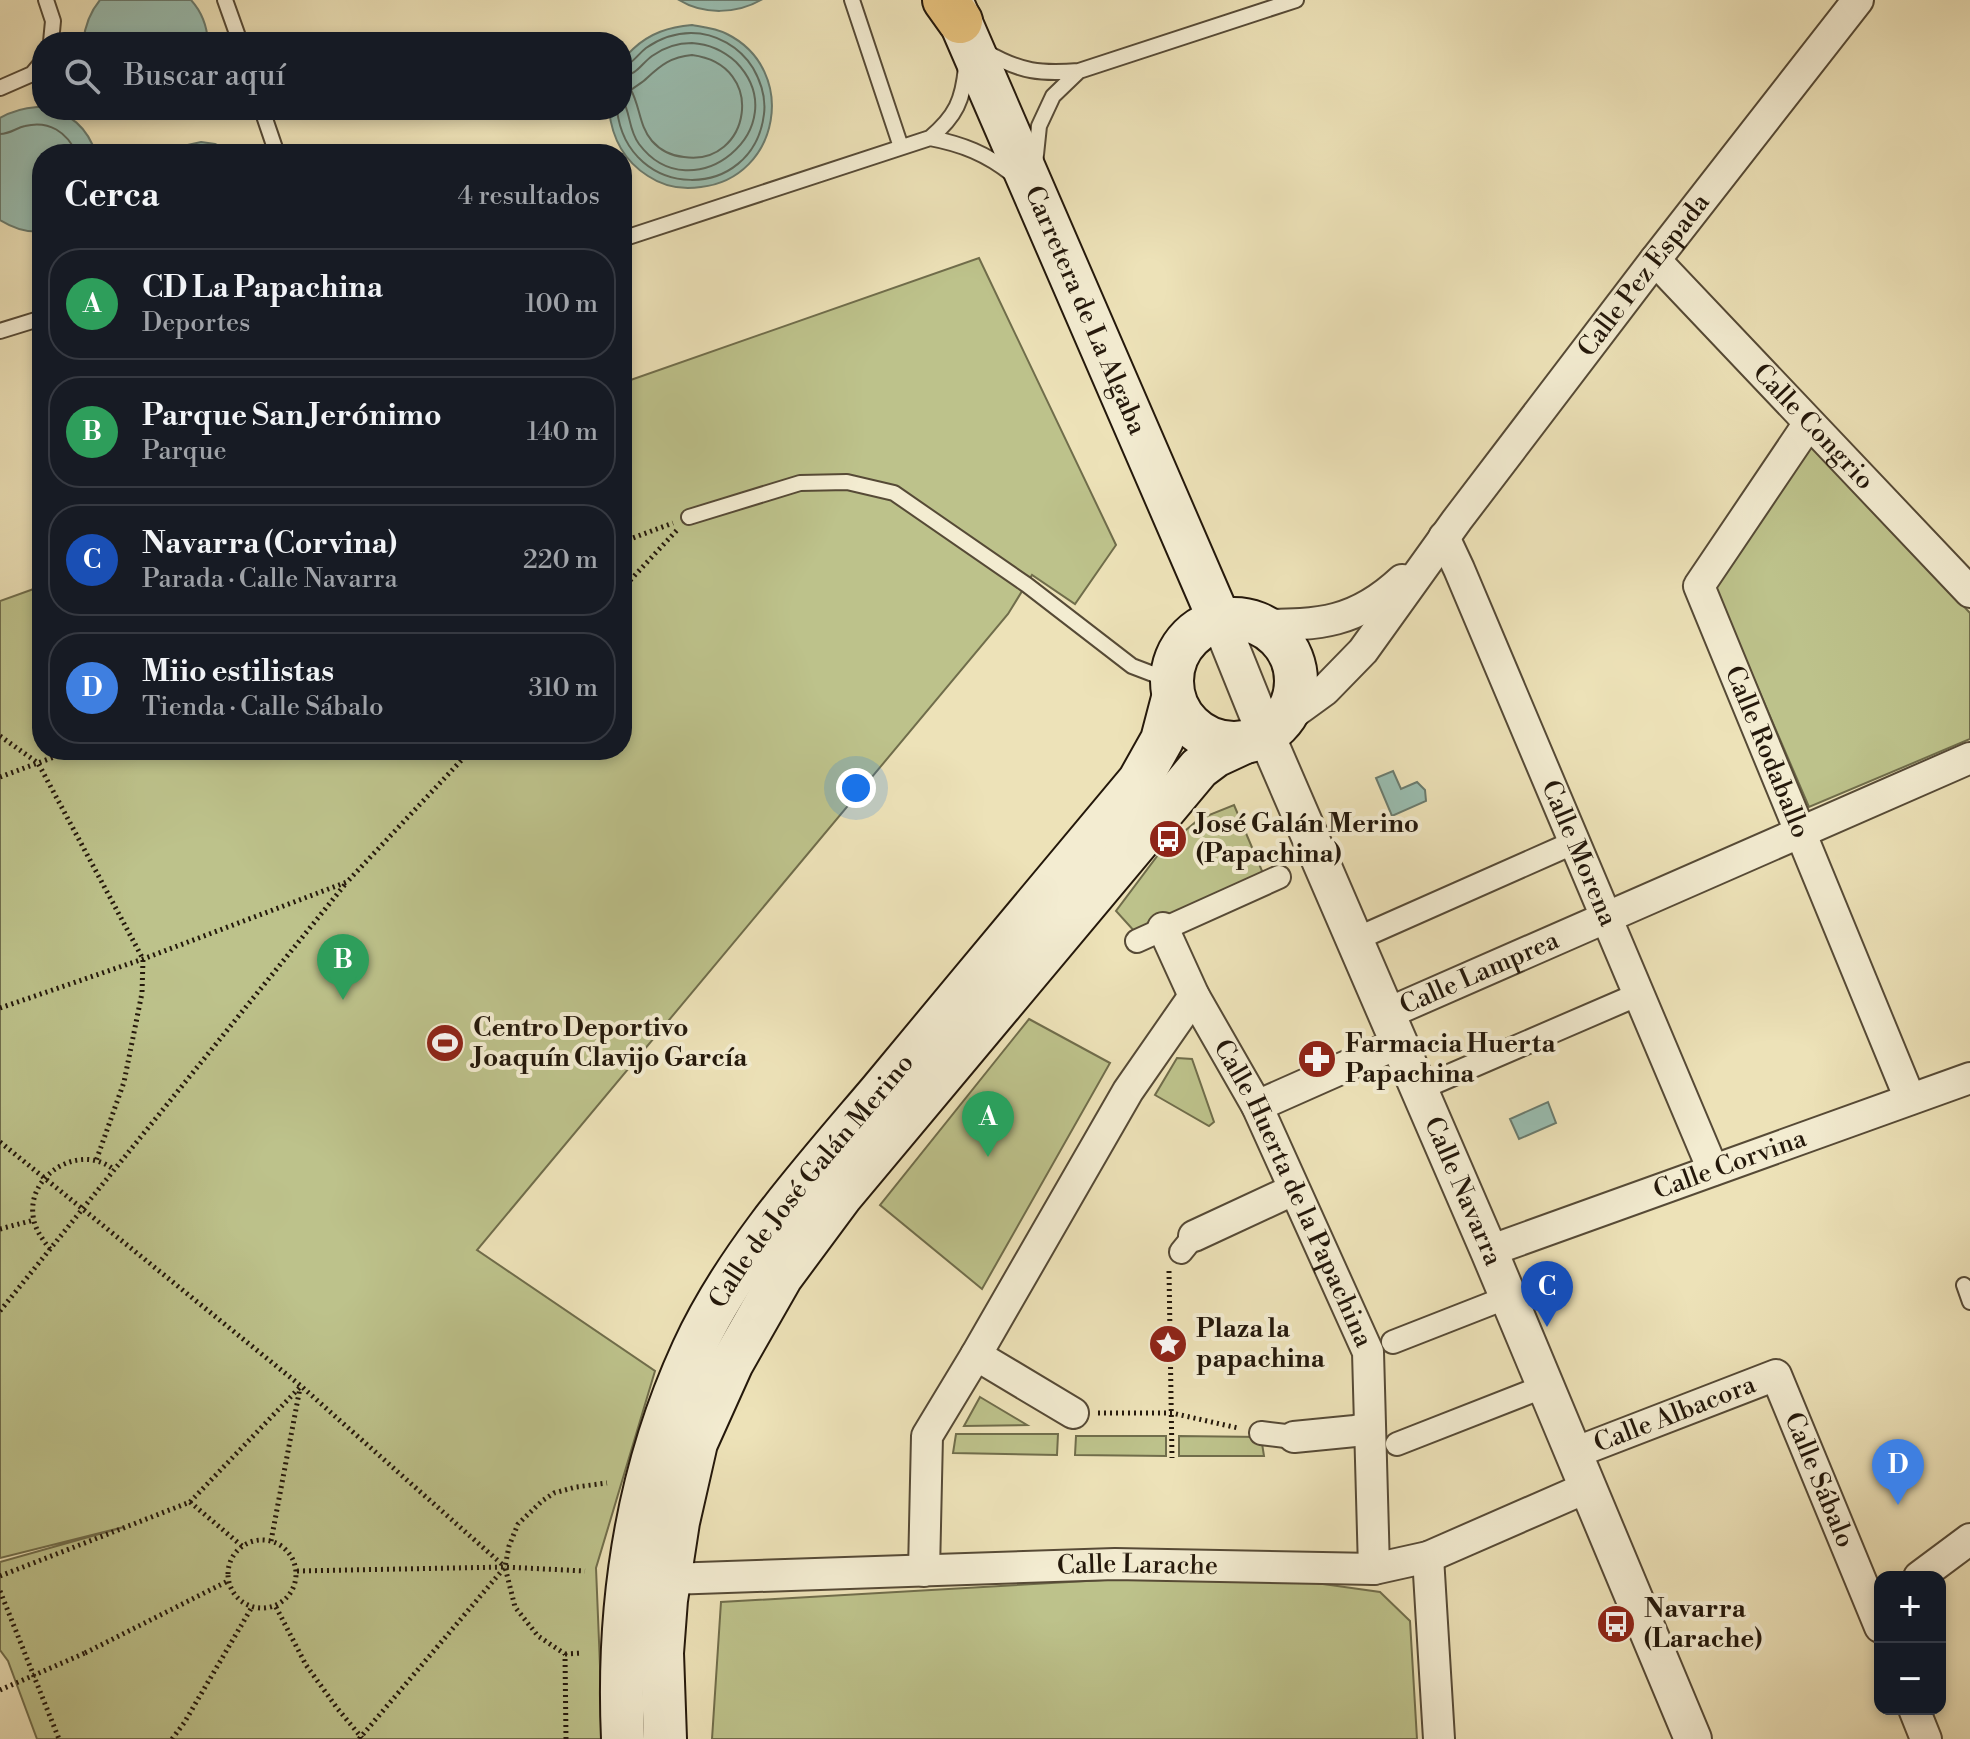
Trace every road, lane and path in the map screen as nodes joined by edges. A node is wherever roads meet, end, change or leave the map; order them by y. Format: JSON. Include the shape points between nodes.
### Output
{"nodes":[{"id":1,"x":46,"y":0,"type":"edge"},
{"id":2,"x":225,"y":0,"type":"edge"},
{"id":3,"x":852,"y":0,"type":"edge"},
{"id":4,"x":1294,"y":0,"type":"edge"},
{"id":5,"x":1858,"y":0,"type":"edge"},
{"id":6,"x":957,"y":13,"type":"edge"},
{"id":7,"x":52,"y":32,"type":"edge"},
{"id":8,"x":236,"y":32,"type":"edge"},
{"id":9,"x":1079,"y":71,"type":"junction"},
{"id":10,"x":32,"y":74,"type":"edge"},
{"id":11,"x":0,"y":88,"type":"edge"},
{"id":12,"x":265,"y":120,"type":"edge"},
{"id":13,"x":930,"y":138,"type":"junction"},
{"id":14,"x":274,"y":144,"type":"edge"},
{"id":15,"x":901,"y":147,"type":"junction"},
{"id":16,"x":1034,"y":192,"type":"junction"},
{"id":17,"x":632,"y":236,"type":"edge"},
{"id":18,"x":1655,"y":260,"type":"junction"},
{"id":19,"x":32,"y":321,"type":"edge"},
{"id":20,"x":0,"y":331,"type":"edge"},
{"id":21,"x":1809,"y":423,"type":"junction"},
{"id":22,"x":689,"y":517,"type":"junction"},
{"id":23,"x":632,"y":538,"type":"edge"},
{"id":24,"x":1185,"y":541,"type":"junction"},
{"id":25,"x":1439,"y":544,"type":"junction"},
{"id":26,"x":632,"y":578,"type":"edge"},
{"id":27,"x":1970,"y":592,"type":"edge"},
{"id":28,"x":1240,"y":623,"type":"junction"},
{"id":29,"x":1175,"y":675,"type":"junction"},
{"id":30,"x":1263,"y":734,"type":"junction"},
{"id":31,"x":0,"y":736,"type":"edge"},
{"id":32,"x":1970,"y":758,"type":"edge"},
{"id":33,"x":32,"y":759,"type":"edge"},
{"id":34,"x":34,"y":760,"type":"edge"},
{"id":35,"x":46,"y":760,"type":"edge"},
{"id":36,"x":462,"y":760,"type":"edge"},
{"id":37,"x":38,"y":763,"type":"junction"},
{"id":38,"x":0,"y":777,"type":"edge"},
{"id":39,"x":1800,"y":833,"type":"junction"},
{"id":40,"x":1575,"y":842,"type":"junction"},
{"id":41,"x":1279,"y":877,"type":"dead end"},
{"id":42,"x":347,"y":882,"type":"junction"},
{"id":43,"x":1607,"y":918,"type":"junction"},
{"id":44,"x":1150,"y":935,"type":"joint"},
{"id":45,"x":1354,"y":940,"type":"junction"},
{"id":46,"x":143,"y":959,"type":"junction"},
{"id":47,"x":1639,"y":994,"type":"junction"},
{"id":48,"x":1194,"y":996,"type":"junction"},
{"id":49,"x":0,"y":1008,"type":"edge"},
{"id":50,"x":1393,"y":1028,"type":"junction"},
{"id":51,"x":1970,"y":1078,"type":"edge"},
{"id":52,"x":1419,"y":1089,"type":"junction"},
{"id":53,"x":1910,"y":1099,"type":"junction"},
{"id":54,"x":1257,"y":1106,"type":"junction"},
{"id":55,"x":0,"y":1142,"type":"edge"},
{"id":56,"x":96,"y":1161,"type":"junction"},
{"id":57,"x":113,"y":1169,"type":"junction"},
{"id":58,"x":1713,"y":1170,"type":"junction"},
{"id":59,"x":44,"y":1179,"type":"junction"},
{"id":60,"x":1293,"y":1190,"type":"junction"},
{"id":61,"x":82,"y":1209,"type":"junction"},
{"id":62,"x":34,"y":1220,"type":"junction"},
{"id":63,"x":0,"y":1229,"type":"edge"},
{"id":64,"x":1188,"y":1244,"type":"joint"},
{"id":65,"x":50,"y":1249,"type":"junction"},
{"id":66,"x":1489,"y":1251,"type":"junction"},
{"id":67,"x":1964,"y":1285,"type":"dead end"},
{"id":68,"x":1508,"y":1297,"type":"junction"},
{"id":69,"x":1970,"y":1302,"type":"edge"},
{"id":70,"x":0,"y":1311,"type":"edge"},
{"id":71,"x":1382,"y":1346,"type":"junction"},
{"id":72,"x":976,"y":1355,"type":"junction"},
{"id":73,"x":1776,"y":1375,"type":"joint"},
{"id":74,"x":301,"y":1386,"type":"junction"},
{"id":75,"x":1545,"y":1386,"type":"junction"},
{"id":76,"x":1073,"y":1413,"type":"joint"},
{"id":77,"x":1172,"y":1413,"type":"junction"},
{"id":78,"x":1261,"y":1433,"type":"joint"},
{"id":79,"x":1294,"y":1437,"type":"joint"},
{"id":80,"x":1381,"y":1443,"type":"junction"},
{"id":81,"x":1574,"y":1453,"type":"junction"},
{"id":82,"x":1172,"y":1458,"type":"dead end"},
{"id":83,"x":607,"y":1483,"type":"dead end"},
{"id":84,"x":1588,"y":1487,"type":"junction"},
{"id":85,"x":190,"y":1502,"type":"junction"},
{"id":86,"x":1970,"y":1539,"type":"edge"},
{"id":87,"x":271,"y":1541,"type":"junction"},
{"id":88,"x":242,"y":1546,"type":"junction"},
{"id":89,"x":1428,"y":1557,"type":"junction"},
{"id":90,"x":505,"y":1567,"type":"junction"},
{"id":91,"x":1374,"y":1569,"type":"junction"},
{"id":92,"x":297,"y":1571,"type":"junction"},
{"id":93,"x":585,"y":1571,"type":"dead end"},
{"id":94,"x":924,"y":1571,"type":"junction"},
{"id":95,"x":1927,"y":1571,"type":"edge"},
{"id":96,"x":0,"y":1576,"type":"edge"},
{"id":97,"x":649,"y":1576,"type":"junction"},
{"id":98,"x":228,"y":1581,"type":"junction"},
{"id":99,"x":0,"y":1591,"type":"edge"},
{"id":100,"x":276,"y":1606,"type":"junction"},
{"id":101,"x":1874,"y":1606,"type":"edge"},
{"id":102,"x":252,"y":1607,"type":"junction"},
{"id":103,"x":583,"y":1653,"type":"dead end"},
{"id":104,"x":565,"y":1654,"type":"junction"},
{"id":105,"x":0,"y":1690,"type":"edge"},
{"id":106,"x":1916,"y":1715,"type":"edge"},
{"id":107,"x":361,"y":1738,"type":"edge"},
{"id":108,"x":59,"y":1739,"type":"edge"},
{"id":109,"x":172,"y":1739,"type":"edge"},
{"id":110,"x":566,"y":1739,"type":"edge"},
{"id":111,"x":623,"y":1739,"type":"edge"},
{"id":112,"x":665,"y":1739,"type":"edge"},
{"id":113,"x":1439,"y":1739,"type":"edge"},
{"id":114,"x":1693,"y":1739,"type":"edge"},
{"id":115,"x":1926,"y":1739,"type":"edge"}],
"edges":[{"from":1,"to":7,"type":"lane"},
{"from":2,"to":8,"type":"lane"},
{"from":3,"to":15,"type":"lane"},
{"from":4,"to":9,"type":"lane"},
{"from":5,"to":18,"type":"street","name":"Calle Pez Espada"},
{"from":6,"to":9,"type":"lane","via":[[999,60],[1023,70]]},
{"from":6,"to":13,"type":"lane","via":[[965,86],[956,110]]},
{"from":6,"to":16,"type":"main road","name":"Carretera de La Algaba"},
{"from":9,"to":16,"type":"lane","via":[[1053,96],[1039,126]]},
{"from":10,"to":11,"type":"lane"},
{"from":12,"to":14,"type":"lane"},
{"from":13,"to":15,"type":"lane"},
{"from":13,"to":16,"type":"lane","via":[[984,155]]},
{"from":15,"to":17,"type":"lane"},
{"from":16,"to":24,"type":"main road","name":"Carretera de La Algaba"},
{"from":18,"to":21,"type":"street","name":"Calle Congrio"},
{"from":18,"to":25,"type":"street","name":"Calle Pez Espada"},
{"from":19,"to":20,"type":"lane"},
{"from":21,"to":27,"type":"street","name":"Calle Congrio"},
{"from":21,"to":39,"type":"street","name":"Calle Rodaballo","via":[[1699,586]]},
{"from":22,"to":23,"type":"path"},
{"from":22,"to":26,"type":"path"},
{"from":22,"to":29,"type":"lane","via":[[800,483],[847,482],[894,493],[1132,666]]},
{"from":24,"to":28,"type":"main road","name":"Carretera de La Algaba"},
{"from":24,"to":29,"type":"main road","name":"Calle de José Galán Merino","via":[[1191,603]]},
{"from":25,"to":28,"type":"street","name":"Calle Pez Espada","via":[[1371,606],[1305,625]]},
{"from":25,"to":30,"type":"street","name":"Calle Pez Espada","via":[[1363,651],[1325,690]]},
{"from":25,"to":40,"type":"street","name":"Calle Morena"},
{"from":28,"to":29,"type":"main road","via":[[1201,628],[1193,634]]},
{"from":28,"to":30,"type":"main road","via":[[1274,634],[1293,661],[1290,709]]},
{"from":29,"to":30,"type":"main road","via":[[1185,722],[1206,737],[1231,744]]},
{"from":29,"to":97,"type":"main road","name":"Calle de José Galán Merino","via":[[1162,740],[1139,781],[801,1187],[731,1279],[693,1350],[660,1434],[637,1518]]},
{"from":30,"to":45,"type":"street","name":"Calle Navarra"},
{"from":30,"to":97,"type":"main road","name":"Calle de José Galán Merino","via":[[1199,768],[841,1196],[781,1277],[732,1363],[696,1443],[682,1498]]},
{"from":31,"to":33,"type":"path"},
{"from":32,"to":39,"type":"street","name":"Calle Lamprea"},
{"from":34,"to":37,"type":"path"},
{"from":35,"to":37,"type":"path"},
{"from":36,"to":42,"type":"path"},
{"from":37,"to":38,"type":"path"},
{"from":37,"to":46,"type":"path"},
{"from":39,"to":43,"type":"street","name":"Calle Lamprea"},
{"from":39,"to":53,"type":"street","name":"Calle Rodaballo"},
{"from":40,"to":43,"type":"street","name":"Calle Morena"},
{"from":40,"to":45,"type":"street"},
{"from":41,"to":44,"type":"street"},
{"from":42,"to":46,"type":"path"},
{"from":42,"to":57,"type":"path"},
{"from":43,"to":47,"type":"street","name":"Calle Morena"},
{"from":43,"to":50,"type":"street","name":"Calle Lamprea"},
{"from":44,"to":48,"type":"street","name":"Calle Huerta de la Papachina"},
{"from":45,"to":50,"type":"street","name":"Calle Navarra"},
{"from":46,"to":49,"type":"path"},
{"from":46,"to":56,"type":"path","via":[[142,993],[124,1082]]},
{"from":47,"to":52,"type":"street"},
{"from":47,"to":58,"type":"street","name":"Calle Morena"},
{"from":48,"to":54,"type":"street","name":"Calle Huerta de la Papachina"},
{"from":48,"to":72,"type":"street","via":[[1128,1091]]},
{"from":50,"to":52,"type":"street","name":"Calle Navarra"},
{"from":50,"to":54,"type":"street","name":"Calle Lamprea"},
{"from":51,"to":53,"type":"street","name":"Calle Corvina"},
{"from":52,"to":66,"type":"street","name":"Calle Navarra"},
{"from":53,"to":58,"type":"street","name":"Calle Corvina"},
{"from":54,"to":60,"type":"street","name":"Calle Huerta de la Papachina"},
{"from":55,"to":59,"type":"path"},
{"from":56,"to":57,"type":"path"},
{"from":56,"to":59,"type":"path","via":[[61,1165]]},
{"from":57,"to":61,"type":"path"},
{"from":58,"to":66,"type":"street","name":"Calle Corvina"},
{"from":59,"to":61,"type":"path"},
{"from":59,"to":62,"type":"path","via":[[33,1201]]},
{"from":60,"to":64,"type":"street"},
{"from":60,"to":71,"type":"street","name":"Calle Huerta de la Papachina"},
{"from":61,"to":65,"type":"path"},
{"from":61,"to":74,"type":"path"},
{"from":62,"to":63,"type":"path"},
{"from":62,"to":65,"type":"path"},
{"from":64,"to":77,"type":"path","via":[[1169,1270]]},
{"from":65,"to":70,"type":"path"},
{"from":66,"to":68,"type":"street","name":"Calle Navarra"},
{"from":67,"to":69,"type":"lane"},
{"from":68,"to":71,"type":"street"},
{"from":68,"to":75,"type":"street","name":"Calle Navarra"},
{"from":71,"to":80,"type":"street","name":"Calle Huerta de la Papachina"},
{"from":72,"to":76,"type":"street"},
{"from":72,"to":94,"type":"street","via":[[927,1436]]},
{"from":73,"to":81,"type":"street","name":"Calle Albacora"},
{"from":73,"to":101,"type":"street","name":"Calle Sábalo"},
{"from":74,"to":85,"type":"path"},
{"from":74,"to":87,"type":"path"},
{"from":74,"to":90,"type":"path"},
{"from":75,"to":80,"type":"street"},
{"from":75,"to":81,"type":"street","name":"Calle Navarra"},
{"from":76,"to":77,"type":"path"},
{"from":77,"to":78,"type":"path"},
{"from":77,"to":82,"type":"path"},
{"from":78,"to":79,"type":"street"},
{"from":79,"to":80,"type":"street","via":[[1355,1431]]},
{"from":80,"to":91,"type":"street","name":"Calle Huerta de la Papachina"},
{"from":81,"to":84,"type":"street","name":"Calle Navarra"},
{"from":83,"to":90,"type":"path","via":[[554,1493],[542,1501],[518,1524]]},
{"from":84,"to":89,"type":"street","name":"Calle Larache"},
{"from":84,"to":114,"type":"street","name":"Calle Navarra"},
{"from":85,"to":88,"type":"path"},
{"from":85,"to":96,"type":"path"},
{"from":86,"to":95,"type":"street"},
{"from":87,"to":88,"type":"path"},
{"from":87,"to":92,"type":"path","via":[[289,1552]]},
{"from":88,"to":98,"type":"path","via":[[230,1562]]},
{"from":89,"to":91,"type":"street","name":"Calle Larache"},
{"from":89,"to":113,"type":"street"},
{"from":90,"to":92,"type":"path"},
{"from":90,"to":93,"type":"path"},
{"from":90,"to":104,"type":"path","via":[[515,1607],[538,1636]]},
{"from":90,"to":107,"type":"path"},
{"from":91,"to":94,"type":"street","name":"Calle Larache","via":[[1115,1564]]},
{"from":92,"to":100,"type":"path","via":[[292,1592]]},
{"from":94,"to":97,"type":"street","name":"Calle Larache"},
{"from":97,"to":111,"type":"main road","name":"Calle de José Galán Merino","via":[[623,1651]]},
{"from":97,"to":112,"type":"main road","name":"Calle de José Galán Merino","via":[[662,1653]]},
{"from":98,"to":102,"type":"path","via":[[237,1598]]},
{"from":98,"to":105,"type":"path","bridge":true},
{"from":99,"to":108,"type":"path"},
{"from":100,"to":102,"type":"path"},
{"from":100,"to":107,"type":"path","via":[[306,1665]]},
{"from":102,"to":109,"type":"path"},
{"from":103,"to":104,"type":"path"},
{"from":104,"to":110,"type":"path"},
{"from":106,"to":115,"type":"street"}]}
